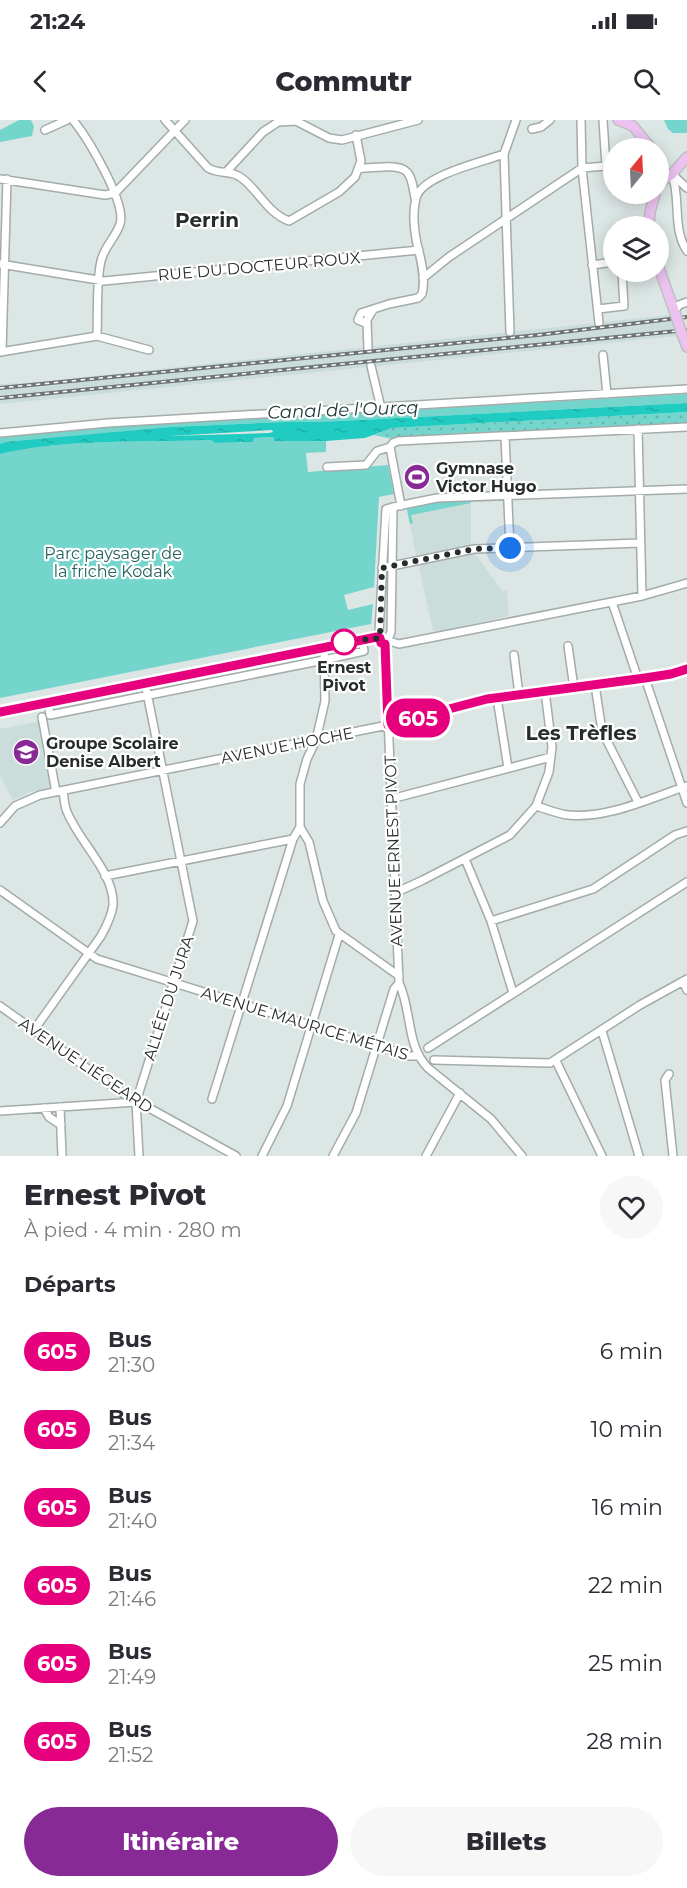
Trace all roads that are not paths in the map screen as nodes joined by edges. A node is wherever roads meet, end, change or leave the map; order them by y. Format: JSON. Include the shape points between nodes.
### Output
{"nodes":[{"id":1,"x":68,"y":120,"type":"edge"},
{"id":2,"x":73,"y":120,"type":"edge"},
{"id":3,"x":165,"y":120,"type":"edge"},
{"id":4,"x":185,"y":120,"type":"edge"},
{"id":5,"x":418,"y":120,"type":"edge"},
{"id":6,"x":516,"y":120,"type":"edge"},
{"id":7,"x":550,"y":120,"type":"edge"},
{"id":8,"x":581,"y":120,"type":"edge"},
{"id":9,"x":603,"y":120,"type":"edge"},
{"id":10,"x":620,"y":120,"type":"edge"},
{"id":11,"x":532,"y":129,"type":"dead end"},
{"id":12,"x":45,"y":130,"type":"dead end"},
{"id":13,"x":174,"y":132,"type":"junction"},
{"id":14,"x":356,"y":135,"type":"junction"},
{"id":15,"x":643,"y":138,"type":"edge"},
{"id":16,"x":504,"y":154,"type":"junction"},
{"id":17,"x":687,"y":157,"type":"edge"},
{"id":18,"x":669,"y":164,"type":"edge"},
{"id":19,"x":678,"y":165,"type":"junction"},
{"id":20,"x":582,"y":168,"type":"junction"},
{"id":21,"x":359,"y":169,"type":"junction"},
{"id":22,"x":669,"y":170,"type":"edge"},
{"id":23,"x":227,"y":171,"type":"junction"},
{"id":24,"x":672,"y":174,"type":"junction"},
{"id":25,"x":669,"y":176,"type":"edge"},
{"id":26,"x":4,"y":179,"type":"edge"},
{"id":27,"x":686,"y":188,"type":"edge"},
{"id":28,"x":676,"y":192,"type":"junction"},
{"id":29,"x":115,"y":193,"type":"junction"},
{"id":30,"x":415,"y":199,"type":"junction"},
{"id":31,"x":507,"y":220,"type":"junction"},
{"id":32,"x":419,"y":250,"type":"junction"},
{"id":33,"x":687,"y":250,"type":"edge"},
{"id":34,"x":2,"y":264,"type":"edge"},
{"id":35,"x":603,"y":264,"type":"edge"},
{"id":36,"x":592,"y":265,"type":"junction"},
{"id":37,"x":423,"y":278,"type":"junction"},
{"id":38,"x":99,"y":280,"type":"junction"},
{"id":39,"x":623,"y":282,"type":"edge"},
{"id":40,"x":664,"y":282,"type":"edge"},
{"id":41,"x":687,"y":302,"type":"edge"},
{"id":42,"x":598,"y":309,"type":"junction"},
{"id":43,"x":675,"y":313,"type":"junction"},
{"id":44,"x":599,"y":323,"type":"dead end"},
{"id":45,"x":510,"y":332,"type":"dead end"},
{"id":46,"x":97,"y":336,"type":"junction"},
{"id":47,"x":687,"y":347,"type":"edge"},
{"id":48,"x":368,"y":349,"type":"dead end"},
{"id":49,"x":149,"y":350,"type":"dead end"},
{"id":50,"x":1,"y":352,"type":"edge"},
{"id":51,"x":603,"y":355,"type":"dead end"},
{"id":52,"x":371,"y":366,"type":"dead end"},
{"id":53,"x":687,"y":389,"type":"edge"},
{"id":54,"x":607,"y":394,"type":"junction"},
{"id":55,"x":381,"y":408,"type":"junction"},
{"id":56,"x":687,"y":427,"type":"edge"},
{"id":57,"x":638,"y":429,"type":"junction"},
{"id":58,"x":0,"y":433,"type":"edge"},
{"id":59,"x":505,"y":436,"type":"junction"},
{"id":60,"x":390,"y":447,"type":"junction"},
{"id":61,"x":327,"y":467,"type":"dead end"},
{"id":62,"x":687,"y":489,"type":"edge"},
{"id":63,"x":640,"y":491,"type":"junction"},
{"id":64,"x":508,"y":496,"type":"junction"},
{"id":65,"x":402,"y":506,"type":"junction"},
{"id":66,"x":393,"y":507,"type":"junction"},
{"id":67,"x":640,"y":543,"type":"junction"},
{"id":68,"x":510,"y":548,"type":"junction"},
{"id":69,"x":392,"y":566,"type":"junction"},
{"id":70,"x":382,"y":568,"type":"junction"},
{"id":71,"x":687,"y":583,"type":"edge"},
{"id":72,"x":642,"y":596,"type":"junction"},
{"id":73,"x":612,"y":602,"type":"junction"},
{"id":74,"x":380,"y":637,"type":"junction"},
{"id":75,"x":362,"y":639,"type":"junction"},
{"id":76,"x":388,"y":641,"type":"junction"},
{"id":77,"x":324,"y":646,"type":"junction"},
{"id":78,"x":568,"y":646,"type":"dead end"},
{"id":79,"x":514,"y":655,"type":"dead end"},
{"id":80,"x":259,"y":659,"type":"junction"},
{"id":81,"x":324,"y":660,"type":"junction"},
{"id":82,"x":687,"y":669,"type":"edge"},
{"id":83,"x":262,"y":672,"type":"junction"},
{"id":84,"x":641,"y":678,"type":"junction"},
{"id":85,"x":145,"y":682,"type":"junction"},
{"id":86,"x":595,"y":684,"type":"junction"},
{"id":87,"x":574,"y":688,"type":"junction"},
{"id":88,"x":545,"y":692,"type":"junction"},
{"id":89,"x":147,"y":694,"type":"junction"},
{"id":90,"x":519,"y":695,"type":"junction"},
{"id":91,"x":497,"y":698,"type":"junction"},
{"id":92,"x":48,"y":702,"type":"junction"},
{"id":93,"x":0,"y":712,"type":"edge"},
{"id":94,"x":42,"y":717,"type":"dead end"},
{"id":95,"x":388,"y":725,"type":"junction"},
{"id":96,"x":316,"y":740,"type":"junction"},
{"id":97,"x":551,"y":757,"type":"junction"},
{"id":98,"x":508,"y":768,"type":"junction"},
{"id":99,"x":163,"y":770,"type":"junction"},
{"id":100,"x":684,"y":787,"type":"edge"},
{"id":101,"x":60,"y":791,"type":"junction"},
{"id":102,"x":391,"y":800,"type":"junction"},
{"id":103,"x":638,"y":802,"type":"junction"},
{"id":104,"x":687,"y":803,"type":"edge"},
{"id":105,"x":536,"y":806,"type":"junction"},
{"id":106,"x":0,"y":823,"type":"edge"},
{"id":107,"x":300,"y":828,"type":"junction"},
{"id":108,"x":687,"y":831,"type":"edge"},
{"id":109,"x":293,"y":839,"type":"junction"},
{"id":110,"x":465,"y":859,"type":"junction"},
{"id":111,"x":181,"y":862,"type":"junction"},
{"id":112,"x":105,"y":876,"type":"junction"},
{"id":113,"x":687,"y":882,"type":"edge"},
{"id":114,"x":0,"y":890,"type":"edge"},
{"id":115,"x":395,"y":892,"type":"junction"},
{"id":116,"x":491,"y":921,"type":"junction"},
{"id":117,"x":339,"y":935,"type":"junction"},
{"id":118,"x":90,"y":954,"type":"junction"},
{"id":119,"x":399,"y":980,"type":"junction"},
{"id":120,"x":685,"y":980,"type":"edge"},
{"id":121,"x":173,"y":983,"type":"junction"},
{"id":122,"x":687,"y":990,"type":"edge"},
{"id":123,"x":513,"y":993,"type":"junction"},
{"id":124,"x":242,"y":1004,"type":"junction"},
{"id":125,"x":0,"y":1005,"type":"edge"},
{"id":126,"x":310,"y":1026,"type":"junction"},
{"id":127,"x":34,"y":1030,"type":"junction"},
{"id":128,"x":602,"y":1030,"type":"junction"},
{"id":129,"x":375,"y":1046,"type":"junction"},
{"id":130,"x":416,"y":1047,"type":"junction"},
{"id":131,"x":428,"y":1048,"type":"junction"},
{"id":132,"x":418,"y":1056,"type":"junction"},
{"id":133,"x":434,"y":1060,"type":"junction"},
{"id":134,"x":556,"y":1061,"type":"junction"},
{"id":135,"x":428,"y":1068,"type":"junction"},
{"id":136,"x":669,"y":1074,"type":"dead end"},
{"id":137,"x":460,"y":1093,"type":"junction"},
{"id":138,"x":213,"y":1099,"type":"dead end"},
{"id":139,"x":136,"y":1102,"type":"junction"},
{"id":140,"x":60,"y":1107,"type":"junction"},
{"id":141,"x":44,"y":1108,"type":"junction"},
{"id":142,"x":0,"y":1111,"type":"edge"},
{"id":143,"x":60,"y":1125,"type":"junction"},
{"id":144,"x":62,"y":1156,"type":"edge"},
{"id":145,"x":139,"y":1156,"type":"edge"},
{"id":146,"x":236,"y":1156,"type":"edge"},
{"id":147,"x":262,"y":1156,"type":"edge"},
{"id":148,"x":333,"y":1156,"type":"edge"},
{"id":149,"x":426,"y":1156,"type":"edge"},
{"id":150,"x":522,"y":1156,"type":"edge"},
{"id":151,"x":602,"y":1156,"type":"edge"},
{"id":152,"x":639,"y":1156,"type":"edge"},
{"id":153,"x":673,"y":1156,"type":"edge"}],
"edges":[{"from":1,"to":12,"type":"street"},
{"from":2,"to":29,"type":"street"},
{"from":3,"to":13,"type":"street"},
{"from":4,"to":13,"type":"street"},
{"from":5,"to":14,"type":"street"},
{"from":6,"to":16,"type":"street"},
{"from":7,"to":11,"type":"street"},
{"from":8,"to":20,"type":"street"},
{"from":9,"to":20,"type":"street","via":[[606,166]]},
{"from":10,"to":15,"type":"main road","via":[[633,126]]},
{"from":13,"to":23,"type":"street","via":[[208,168]]},
{"from":13,"to":29,"type":"street"},
{"from":14,"to":21,"type":"street","via":[[361,156]]},
{"from":14,"to":23,"type":"street","via":[[336,140],[296,121],[278,122],[263,132]]},
{"from":16,"to":30,"type":"street","via":[[430,181]]},
{"from":16,"to":31,"type":"street"},
{"from":17,"to":19,"type":"main road"},
{"from":18,"to":19,"type":"main road"},
{"from":19,"to":24,"type":"main road"},
{"from":20,"to":31,"type":"street"},
{"from":20,"to":36,"type":"street"},
{"from":21,"to":23,"type":"street","via":[[339,192],[289,221],[269,207],[244,179]]},
{"from":21,"to":30,"type":"street","via":[[403,168],[412,180]]},
{"from":22,"to":24,"type":"main road"},
{"from":24,"to":25,"type":"main road"},
{"from":24,"to":27,"type":"street"},
{"from":24,"to":28,"type":"street"},
{"from":26,"to":29,"type":"street","via":[[105,195]]},
{"from":26,"to":34,"type":"street"},
{"from":27,"to":28,"type":"street"},
{"from":28,"to":33,"type":"street","via":[[681,238]]},
{"from":29,"to":38,"type":"street","via":[[122,217],[102,255]]},
{"from":30,"to":32,"type":"street","via":[[413,215]]},
{"from":31,"to":37,"type":"street"},
{"from":31,"to":45,"type":"street"},
{"from":32,"to":37,"type":"street"},
{"from":32,"to":38,"type":"street","name":"RUE DU DOCTEUR ROUX"},
{"from":34,"to":38,"type":"street","name":"RUE DU DOCTEUR ROUX"},
{"from":34,"to":50,"type":"street"},
{"from":35,"to":36,"type":"street"},
{"from":36,"to":42,"type":"street"},
{"from":37,"to":48,"type":"street","via":[[418,298],[359,314],[358,320],[367,322]]},
{"from":38,"to":46,"type":"street"},
{"from":39,"to":42,"type":"street","via":[[624,306]]},
{"from":40,"to":43,"type":"main road"},
{"from":41,"to":43,"type":"street","via":[[679,305]]},
{"from":42,"to":44,"type":"street"},
{"from":43,"to":47,"type":"main road","bridge":true},
{"from":46,"to":49,"type":"street"},
{"from":46,"to":50,"type":"street"},
{"from":51,"to":54,"type":"street"},
{"from":52,"to":55,"type":"street"},
{"from":53,"to":54,"type":"street"},
{"from":54,"to":55,"type":"street"},
{"from":55,"to":58,"type":"street"},
{"from":56,"to":57,"type":"street"},
{"from":57,"to":59,"type":"street"},
{"from":57,"to":63,"type":"street"},
{"from":59,"to":60,"type":"street","via":[[398,441]]},
{"from":59,"to":64,"type":"street"},
{"from":60,"to":61,"type":"street","via":[[377,452],[366,465]]},
{"from":60,"to":65,"type":"street"},
{"from":62,"to":63,"type":"street"},
{"from":63,"to":64,"type":"street"},
{"from":63,"to":67,"type":"street"},
{"from":64,"to":65,"type":"street","via":[[437,498]]},
{"from":64,"to":68,"type":"street"},
{"from":65,"to":66,"type":"street"},
{"from":66,"to":69,"type":"street","name":"AVENUE ERNEST PIVOT"},
{"from":66,"to":70,"type":"street","via":[[386,509]]},
{"from":67,"to":68,"type":"street"},
{"from":67,"to":72,"type":"street"},
{"from":68,"to":69,"type":"street","via":[[474,549]]},
{"from":69,"to":70,"type":"street"},
{"from":69,"to":76,"type":"street","name":"AVENUE ERNEST PIVOT"},
{"from":70,"to":74,"type":"street"},
{"from":71,"to":72,"type":"street"},
{"from":72,"to":73,"type":"street"},
{"from":73,"to":76,"type":"street","via":[[399,644]]},
{"from":73,"to":84,"type":"street"},
{"from":74,"to":75,"type":"street"},
{"from":74,"to":76,"type":"street","via":[[385,634]]},
{"from":75,"to":77,"type":"street"},
{"from":75,"to":81,"type":"street","via":[[364,651]]},
{"from":76,"to":95,"type":"street","name":"AVENUE ERNEST PIVOT"},
{"from":77,"to":80,"type":"street"},
{"from":77,"to":81,"type":"street"},
{"from":78,"to":87,"type":"street"},
{"from":79,"to":90,"type":"street"},
{"from":80,"to":83,"type":"street"},
{"from":80,"to":85,"type":"street"},
{"from":81,"to":83,"type":"street"},
{"from":81,"to":96,"type":"street","via":[[325,701]]},
{"from":82,"to":84,"type":"street","name":"AVENUE HOCHE"},
{"from":83,"to":89,"type":"street"},
{"from":84,"to":86,"type":"street","name":"AVENUE HOCHE"},
{"from":84,"to":100,"type":"street"},
{"from":85,"to":89,"type":"street","name":"ALLÉE DU JURA"},
{"from":85,"to":92,"type":"street"},
{"from":86,"to":87,"type":"street","name":"AVENUE HOCHE"},
{"from":86,"to":103,"type":"street","via":[[602,731]]},
{"from":87,"to":88,"type":"street","name":"AVENUE HOCHE"},
{"from":88,"to":90,"type":"street","name":"AVENUE HOCHE"},
{"from":88,"to":97,"type":"street"},
{"from":89,"to":92,"type":"street","via":[[50,715]]},
{"from":89,"to":99,"type":"street","name":"ALLÉE DU JURA"},
{"from":90,"to":91,"type":"street","name":"AVENUE HOCHE"},
{"from":91,"to":95,"type":"street","name":"AVENUE HOCHE"},
{"from":91,"to":98,"type":"street"},
{"from":92,"to":93,"type":"street"},
{"from":94,"to":101,"type":"street"},
{"from":95,"to":96,"type":"street","name":"AVENUE HOCHE"},
{"from":95,"to":102,"type":"street","name":"AVENUE ERNEST PIVOT"},
{"from":96,"to":99,"type":"street","name":"AVENUE HOCHE"},
{"from":96,"to":107,"type":"street","via":[[300,784]]},
{"from":97,"to":98,"type":"street"},
{"from":97,"to":105,"type":"street"},
{"from":98,"to":102,"type":"street"},
{"from":99,"to":101,"type":"street","name":"AVENUE HOCHE"},
{"from":99,"to":111,"type":"street","name":"ALLÉE DU JURA"},
{"from":100,"to":103,"type":"street"},
{"from":100,"to":104,"type":"street"},
{"from":101,"to":106,"type":"street","name":"AVENUE HOCHE","via":[[29,798],[15,806]]},
{"from":101,"to":112,"type":"street","via":[[66,810]]},
{"from":102,"to":115,"type":"street","name":"AVENUE ERNEST PIVOT"},
{"from":103,"to":105,"type":"street","via":[[613,810],[568,815]]},
{"from":105,"to":110,"type":"street","via":[[510,835]]},
{"from":107,"to":109,"type":"street"},
{"from":107,"to":117,"type":"street","via":[[309,842],[325,910]]},
{"from":108,"to":116,"type":"street","via":[[593,889]]},
{"from":109,"to":111,"type":"street"},
{"from":109,"to":124,"type":"street"},
{"from":110,"to":115,"type":"street"},
{"from":110,"to":116,"type":"street"},
{"from":111,"to":112,"type":"street"},
{"from":111,"to":121,"type":"street","name":"ALLÉE DU JURA","via":[[193,921]]},
{"from":112,"to":118,"type":"street","via":[[113,905],[108,923]]},
{"from":113,"to":123,"type":"street"},
{"from":114,"to":118,"type":"street","name":"AVENUE MAURICE MÉTAIS"},
{"from":115,"to":119,"type":"street","name":"AVENUE ERNEST PIVOT"},
{"from":116,"to":123,"type":"street"},
{"from":117,"to":119,"type":"street"},
{"from":117,"to":126,"type":"street"},
{"from":118,"to":121,"type":"street","name":"AVENUE MAURICE MÉTAIS"},
{"from":118,"to":127,"type":"street"},
{"from":119,"to":129,"type":"street"},
{"from":119,"to":130,"type":"street","name":"AVENUE ERNEST PIVOT"},
{"from":120,"to":122,"type":"street"},
{"from":120,"to":128,"type":"street"},
{"from":121,"to":124,"type":"street","name":"AVENUE MAURICE MÉTAIS"},
{"from":121,"to":139,"type":"street","name":"ALLÉE DU JURA"},
{"from":123,"to":131,"type":"street"},
{"from":124,"to":126,"type":"street","name":"AVENUE MAURICE MÉTAIS"},
{"from":124,"to":138,"type":"street"},
{"from":125,"to":127,"type":"street","name":"AVENUE LIÉGEARD"},
{"from":126,"to":129,"type":"street","name":"AVENUE MAURICE MÉTAIS"},
{"from":126,"to":147,"type":"street","via":[[287,1106]]},
{"from":127,"to":139,"type":"street","name":"AVENUE LIÉGEARD"},
{"from":128,"to":134,"type":"street"},
{"from":128,"to":152,"type":"street"},
{"from":129,"to":132,"type":"street","name":"AVENUE MAURICE MÉTAIS"},
{"from":129,"to":148,"type":"street","via":[[356,1113]]},
{"from":130,"to":131,"type":"street"},
{"from":130,"to":132,"type":"street","name":"AVENUE ERNEST PIVOT"},
{"from":131,"to":133,"type":"street"},
{"from":132,"to":135,"type":"street"},
{"from":133,"to":134,"type":"street"},
{"from":133,"to":135,"type":"street"},
{"from":134,"to":151,"type":"street"},
{"from":135,"to":137,"type":"street"},
{"from":136,"to":153,"type":"street","via":[[665,1080]]},
{"from":137,"to":149,"type":"street"},
{"from":137,"to":150,"type":"street","via":[[491,1119]]},
{"from":139,"to":140,"type":"street"},
{"from":139,"to":145,"type":"street","name":"ALLÉE DU JURA"},
{"from":139,"to":146,"type":"street","name":"AVENUE LIÉGEARD"},
{"from":140,"to":141,"type":"street"},
{"from":140,"to":143,"type":"street"},
{"from":141,"to":142,"type":"street"},
{"from":141,"to":143,"type":"street"},
{"from":143,"to":144,"type":"street"}]}
